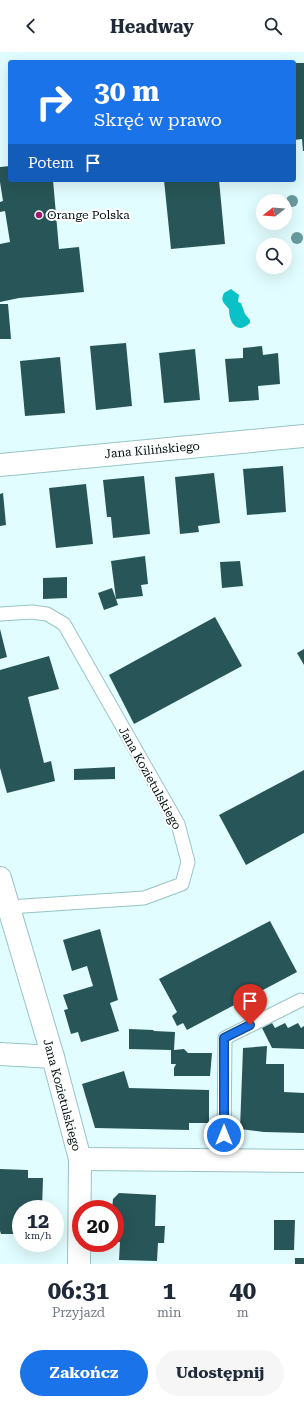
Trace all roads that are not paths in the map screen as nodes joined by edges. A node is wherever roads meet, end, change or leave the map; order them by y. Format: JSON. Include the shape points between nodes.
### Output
{"nodes":[{"id":1,"x":304,"y":436,"type":"edge"},
{"id":2,"x":0,"y":464,"type":"edge"},
{"id":3,"x":0,"y":614,"type":"edge"},
{"id":4,"x":0,"y":878,"type":"edge"},
{"id":5,"x":8,"y":907,"type":"junction"},
{"id":6,"x":301,"y":1000,"type":"dead end"},
{"id":7,"x":0,"y":1054,"type":"edge"},
{"id":8,"x":53,"y":1058,"type":"junction"},
{"id":9,"x":80,"y":1159,"type":"junction"},
{"id":10,"x":222,"y":1160,"type":"junction"},
{"id":11,"x":304,"y":1161,"type":"edge"},
{"id":12,"x":79,"y":1264,"type":"edge"}],
"edges":[{"from":1,"to":2,"type":"street","name":"Jana Kilińskiego"},
{"from":3,"to":5,"type":"lane","name":"Jana Kozietulskiego","via":[[47,614],[64,624],[178,824],[188,862],[182,884],[144,898]]},
{"from":4,"to":5,"type":"street","name":"Jana Kozietulskiego"},
{"from":5,"to":8,"type":"street","name":"Jana Kozietulskiego"},
{"from":6,"to":10,"type":"lane","via":[[224,1038]]},
{"from":7,"to":8,"type":"street"},
{"from":8,"to":9,"type":"street","name":"Jana Kozietulskiego"},
{"from":9,"to":10,"type":"street"},
{"from":9,"to":12,"type":"street","name":"Jana Kozietulskiego"},
{"from":10,"to":11,"type":"street"}]}
